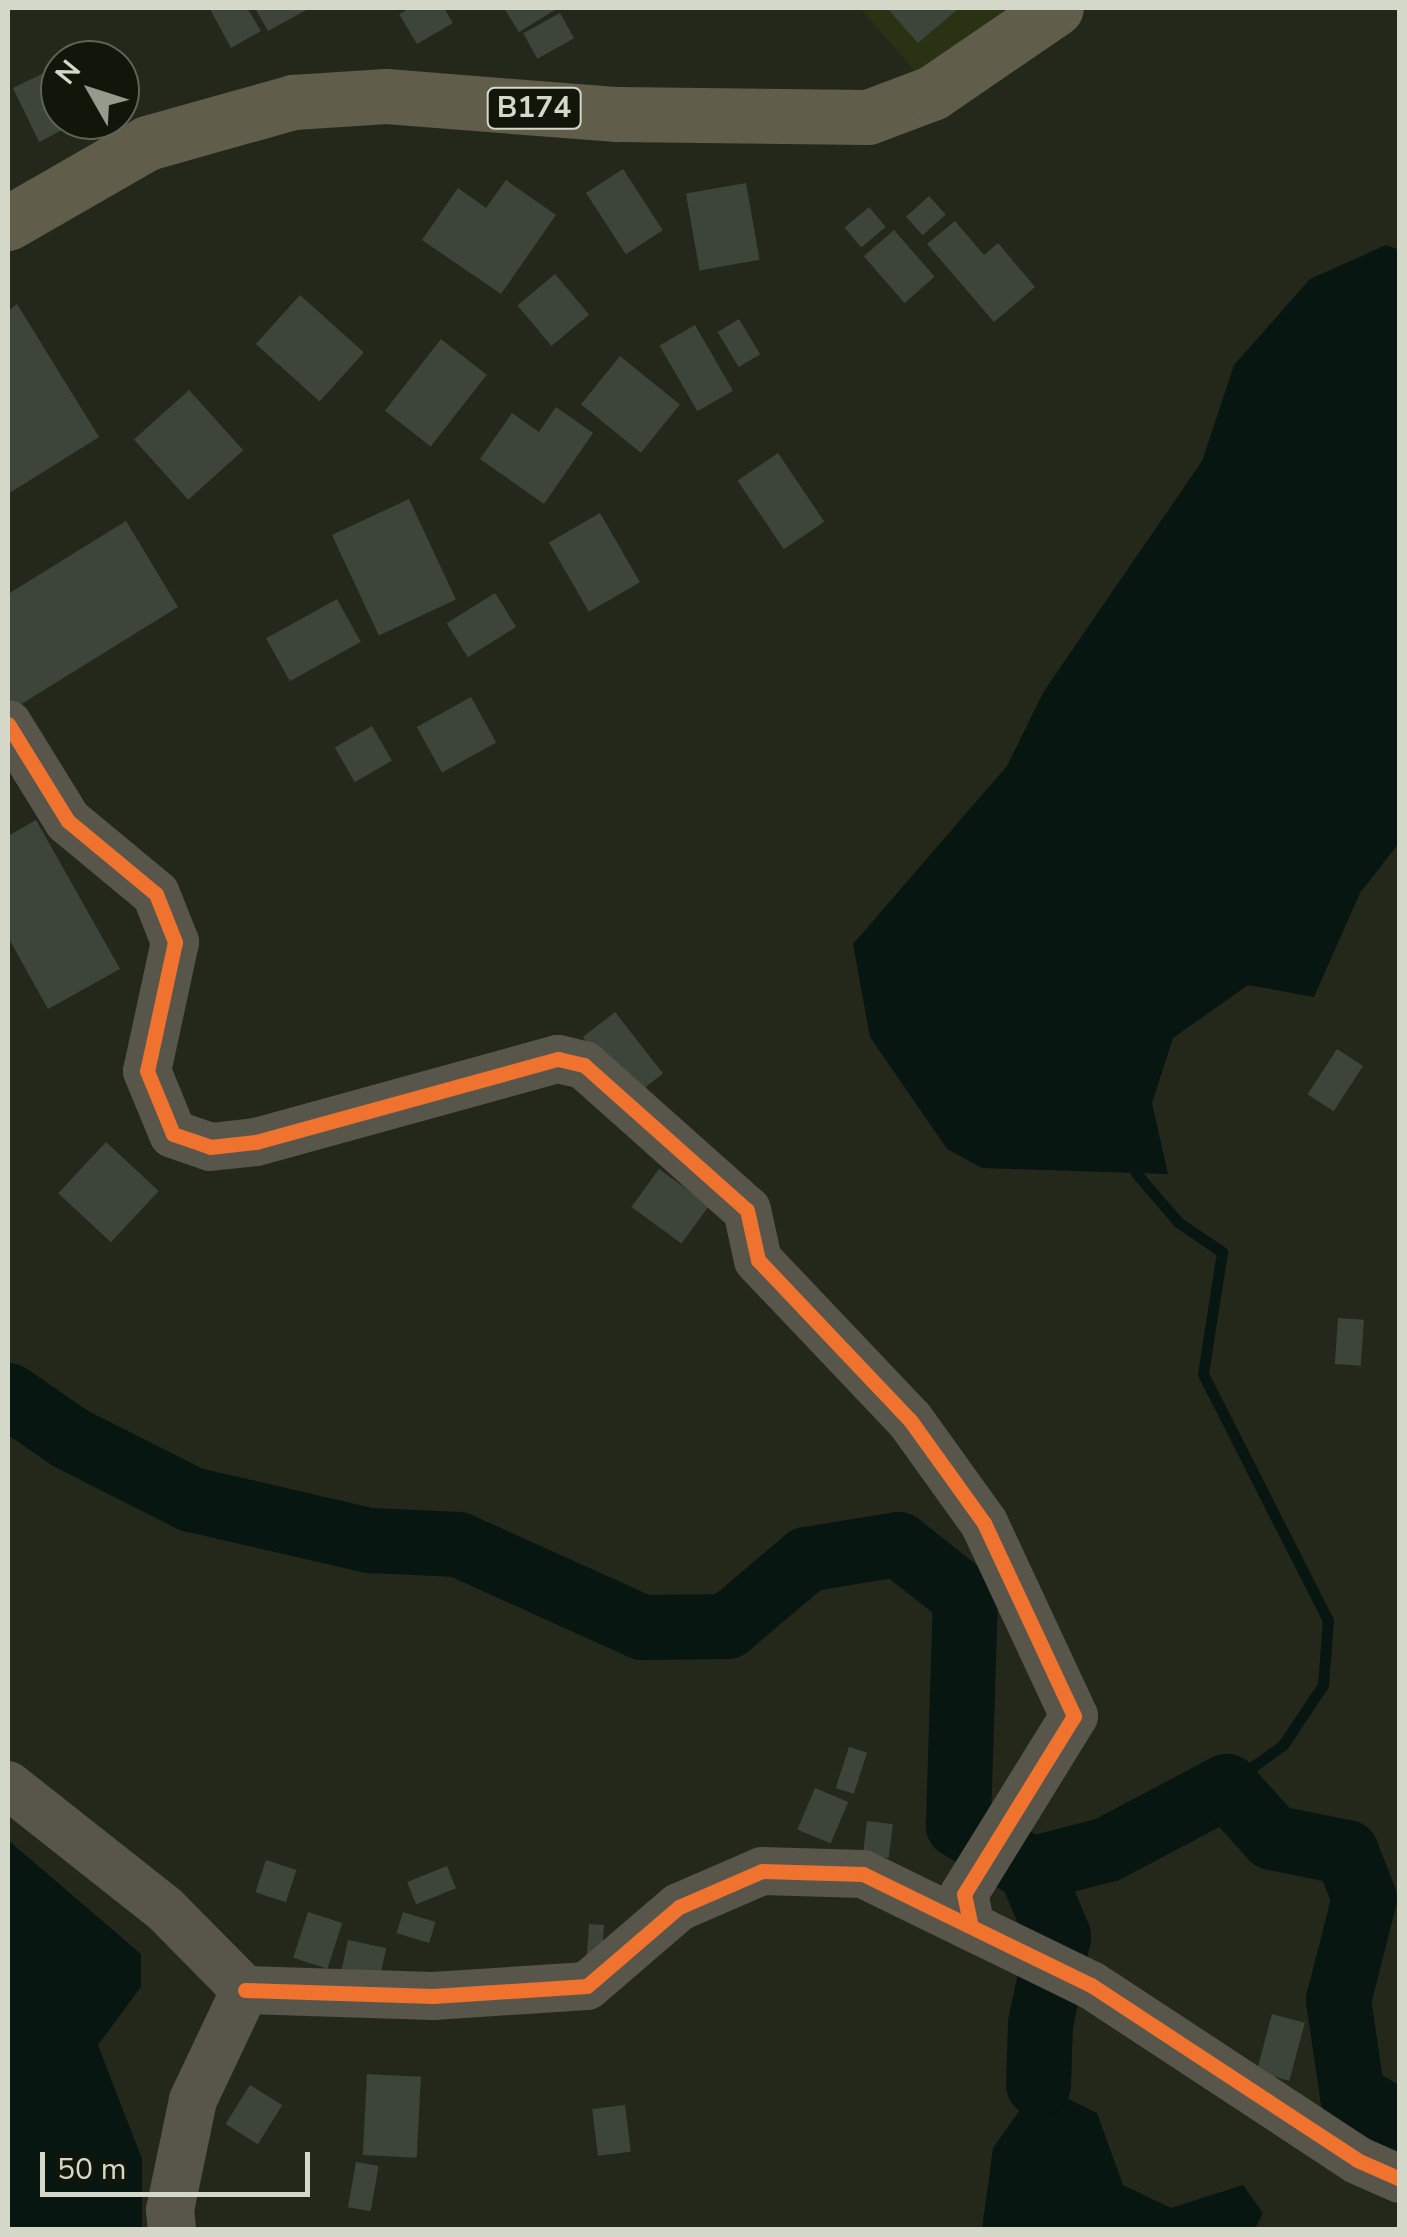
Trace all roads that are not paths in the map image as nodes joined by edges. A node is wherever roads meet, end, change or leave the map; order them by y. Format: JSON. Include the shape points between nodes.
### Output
{"nodes":[{"id":1,"x":1056,"y":8,"type":"edge"},
{"id":2,"x":8,"y":224,"type":"edge"},
{"id":3,"x":8,"y":724,"type":"edge"},
{"id":4,"x":8,"y":1785,"type":"edge"},
{"id":5,"x":970,"y":1923,"type":"junction"},
{"id":6,"x":245,"y":1990,"type":"junction"},
{"id":7,"x":1400,"y":2179,"type":"edge"},
{"id":8,"x":172,"y":2230,"type":"edge"}],
"edges":[{"from":1,"to":2,"type":"main road","number":"B174","via":[[932,92],[868,116],[616,114],[386,96],[293,102],[147,143]]},
{"from":3,"to":5,"type":"street","via":[[68,820],[156,894],[175,942],[147,1071],[174,1134],[210,1146],[256,1142],[558,1059],[584,1066],[746,1210],[758,1260],[910,1420],[984,1523],[1074,1716],[964,1894]]},
{"from":4,"to":6,"type":"street","via":[[164,1908]]},
{"from":5,"to":6,"type":"street","via":[[863,1874],[762,1871],[679,1906],[587,1986],[433,1996]]},
{"from":5,"to":7,"type":"street","via":[[1091,1985],[1357,2160]]},
{"from":6,"to":8,"type":"street","via":[[194,2100],[170,2210]]}]}
